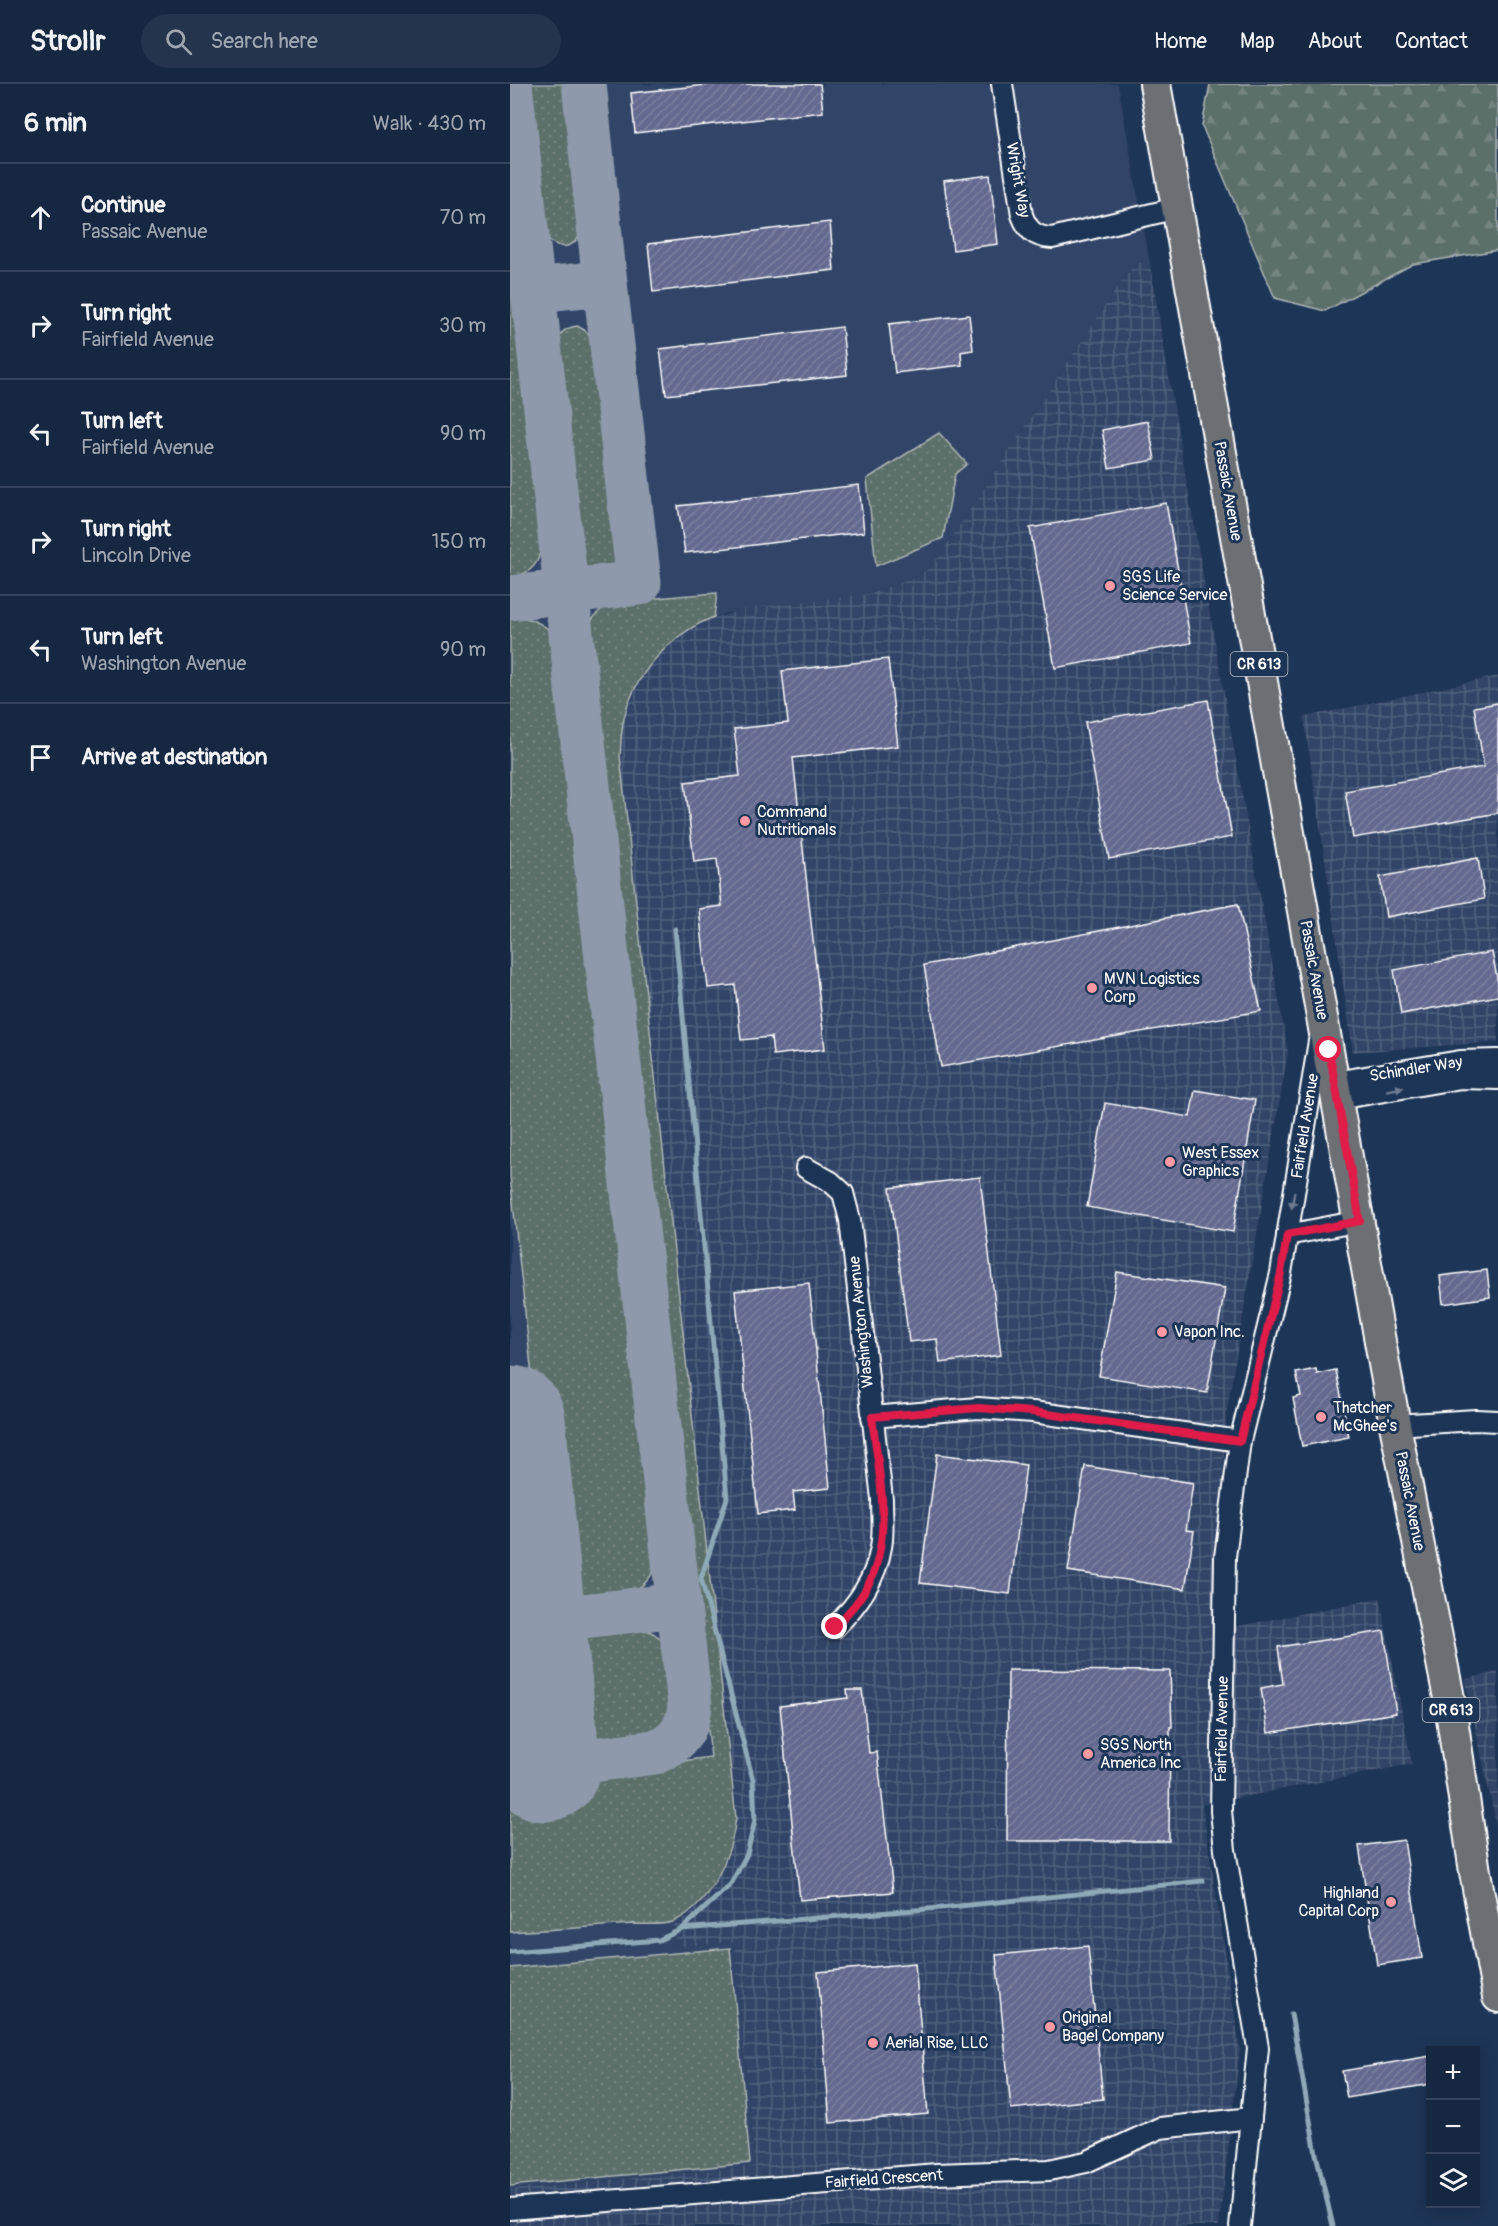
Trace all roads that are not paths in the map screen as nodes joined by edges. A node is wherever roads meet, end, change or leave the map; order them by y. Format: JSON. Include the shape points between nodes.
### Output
{"nodes":[{"id":1,"x":1002,"y":84,"type":"edge"},
{"id":2,"x":1155,"y":84,"type":"edge"},
{"id":3,"x":1177,"y":208,"type":"junction"},
{"id":4,"x":1323,"y":1017,"type":"junction"},
{"id":5,"x":1498,"y":1060,"type":"edge"},
{"id":6,"x":1498,"y":1079,"type":"edge"},
{"id":7,"x":1336,"y":1091,"type":"junction"},
{"id":8,"x":806,"y":1168,"type":"dead end"},
{"id":9,"x":1360,"y":1221,"type":"junction"},
{"id":10,"x":1287,"y":1235,"type":"junction"},
{"id":11,"x":872,"y":1417,"type":"junction"},
{"id":12,"x":1498,"y":1421,"type":"edge"},
{"id":13,"x":1395,"y":1425,"type":"junction"},
{"id":14,"x":1240,"y":1441,"type":"junction"},
{"id":15,"x":835,"y":1627,"type":"dead end"},
{"id":16,"x":1498,"y":1997,"type":"edge"},
{"id":17,"x":1251,"y":2118,"type":"junction"},
{"id":18,"x":510,"y":2209,"type":"edge"},
{"id":19,"x":1240,"y":2226,"type":"edge"}],
"edges":[{"from":1,"to":3,"type":"street","name":"Wright Way","via":[[1022,215],[1033,234],[1052,238]]},
{"from":2,"to":3,"type":"main road","name":"Passaic Avenue","number":"CR 613"},
{"from":3,"to":4,"type":"main road","name":"Passaic Avenue","number":"CR 613"},
{"from":4,"to":7,"type":"main road","name":"Passaic Avenue","number":"CR 613"},
{"from":4,"to":10,"type":"street","name":"Fairfield Avenue","one_way":true},
{"from":5,"to":7,"type":"street","name":"Schindler Way","via":[[1460,1061]]},
{"from":7,"to":6,"type":"street","name":"Schindler Way","one_way":true,"via":[[1461,1078]]},
{"from":7,"to":9,"type":"main road","name":"Passaic Avenue","number":"CR 613"},
{"from":8,"to":11,"type":"street","name":"Washington Avenue","via":[[843,1193],[850,1220]]},
{"from":9,"to":10,"type":"street"},
{"from":9,"to":13,"type":"main road","name":"Passaic Avenue","number":"CR 613"},
{"from":10,"to":14,"type":"street","name":"Fairfield Avenue"},
{"from":11,"to":14,"type":"street","via":[[978,1408]]},
{"from":11,"to":15,"type":"street","name":"Washington Avenue","via":[[882,1499],[881,1546],[871,1579],[854,1608]]},
{"from":12,"to":13,"type":"street"},
{"from":13,"to":16,"type":"main road","name":"Passaic Avenue","number":"CR 613","via":[[1447,1687]]},
{"from":14,"to":17,"type":"street","name":"Fairfield Avenue","via":[[1225,1557],[1221,1811],[1258,2048]]},
{"from":17,"to":18,"type":"street","name":"Fairfield Crescent","via":[[1160,2128],[1086,2162],[1049,2170],[937,2174]]},
{"from":17,"to":19,"type":"street","name":"Fairfield Avenue"}]}
